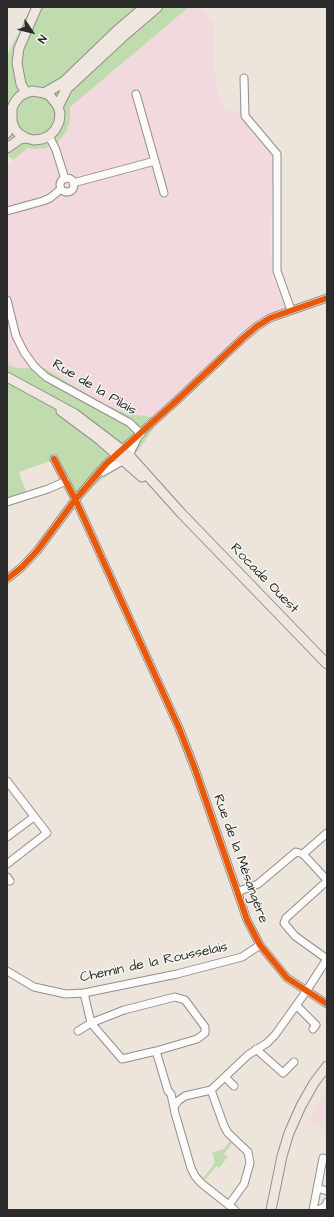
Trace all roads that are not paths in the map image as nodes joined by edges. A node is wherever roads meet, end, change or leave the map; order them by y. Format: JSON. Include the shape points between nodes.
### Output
{"nodes":[{"id":1,"x":37,"y":7,"type":"edge"},
{"id":2,"x":145,"y":7,"type":"edge"},
{"id":3,"x":157,"y":7,"type":"edge"},
{"id":4,"x":244,"y":78,"type":"dead end"},
{"id":5,"x":26,"y":93,"type":"junction"},
{"id":6,"x":45,"y":93,"type":"junction"},
{"id":7,"x":136,"y":94,"type":"dead end"},
{"id":8,"x":58,"y":106,"type":"junction"},
{"id":9,"x":9,"y":108,"type":"edge"},
{"id":10,"x":12,"y":122,"type":"junction"},
{"id":11,"x":7,"y":133,"type":"edge"},
{"id":12,"x":49,"y":136,"type":"junction"},
{"id":13,"x":26,"y":138,"type":"junction"},
{"id":14,"x":7,"y":148,"type":"edge"},
{"id":15,"x":155,"y":161,"type":"junction"},
{"id":16,"x":65,"y":179,"type":"junction"},
{"id":17,"x":73,"y":183,"type":"junction"},
{"id":18,"x":61,"y":189,"type":"junction"},
{"id":19,"x":164,"y":193,"type":"dead end"},
{"id":20,"x":7,"y":211,"type":"edge"},
{"id":21,"x":327,"y":298,"type":"edge"},
{"id":22,"x":7,"y":300,"type":"edge"},
{"id":23,"x":291,"y":310,"type":"junction"},
{"id":24,"x":7,"y":377,"type":"edge"},
{"id":25,"x":140,"y":434,"type":"junction"},
{"id":26,"x":124,"y":453,"type":"junction"},
{"id":27,"x":54,"y":459,"type":"dead end"},
{"id":28,"x":66,"y":481,"type":"junction"},
{"id":29,"x":75,"y":500,"type":"junction"},
{"id":30,"x":7,"y":502,"type":"edge"},
{"id":31,"x":7,"y":579,"type":"edge"},
{"id":32,"x":327,"y":664,"type":"edge"},
{"id":33,"x":7,"y":781,"type":"edge"},
{"id":34,"x":34,"y":817,"type":"junction"},
{"id":35,"x":327,"y":832,"type":"edge"},
{"id":36,"x":7,"y":837,"type":"edge"},
{"id":37,"x":304,"y":854,"type":"junction"},
{"id":38,"x":7,"y":864,"type":"edge"},
{"id":39,"x":327,"y":880,"type":"edge"},
{"id":40,"x":237,"y":892,"type":"junction"},
{"id":41,"x":260,"y":945,"type":"junction"},
{"id":42,"x":327,"y":959,"type":"edge"},
{"id":43,"x":7,"y":970,"type":"edge"},
{"id":44,"x":307,"y":991,"type":"junction"},
{"id":45,"x":84,"y":993,"type":"junction"},
{"id":46,"x":327,"y":1004,"type":"edge"},
{"id":47,"x":297,"y":1006,"type":"junction"},
{"id":48,"x":91,"y":1023,"type":"junction"},
{"id":49,"x":313,"y":1029,"type":"dead end"},
{"id":50,"x":78,"y":1031,"type":"dead end"},
{"id":51,"x":256,"y":1049,"type":"junction"},
{"id":52,"x":156,"y":1052,"type":"junction"},
{"id":53,"x":294,"y":1062,"type":"dead end"},
{"id":54,"x":327,"y":1066,"type":"edge"},
{"id":55,"x":327,"y":1074,"type":"edge"},
{"id":56,"x":225,"y":1077,"type":"junction"},
{"id":57,"x":234,"y":1086,"type":"dead end"},
{"id":58,"x":211,"y":1090,"type":"junction"},
{"id":59,"x":174,"y":1107,"type":"junction"},
{"id":60,"x":323,"y":1158,"type":"dead end"},
{"id":61,"x":317,"y":1188,"type":"junction"},
{"id":62,"x":327,"y":1191,"type":"edge"},
{"id":63,"x":327,"y":1202,"type":"edge"},
{"id":64,"x":229,"y":1205,"type":"junction"},
{"id":65,"x":236,"y":1210,"type":"edge"},
{"id":66,"x":271,"y":1210,"type":"edge"},
{"id":67,"x":275,"y":1210,"type":"edge"},
{"id":68,"x":313,"y":1210,"type":"edge"},
{"id":69,"x":318,"y":1210,"type":"edge"}],
"edges":[{"from":1,"to":5,"type":"main road","via":[[19,48],[18,73]]},
{"from":2,"to":6,"type":"highway","via":[[64,82]]},
{"from":3,"to":8,"type":"highway","via":[[67,88]]},
{"from":4,"to":23,"type":"street","via":[[245,116],[277,154],[277,271]]},
{"from":5,"to":6,"type":"main road"},
{"from":5,"to":9,"type":"main road"},
{"from":6,"to":8,"type":"main road","via":[[55,100]]},
{"from":7,"to":15,"type":"street"},
{"from":8,"to":12,"type":"main road","via":[[59,122]]},
{"from":9,"to":10,"type":"main road"},
{"from":10,"to":11,"type":"main road"},
{"from":10,"to":13,"type":"main road","via":[[15,129]]},
{"from":12,"to":13,"type":"main road","via":[[38,140]]},
{"from":12,"to":16,"type":"street"},
{"from":13,"to":14,"type":"main road"},
{"from":15,"to":17,"type":"street"},
{"from":15,"to":19,"type":"street"},
{"from":16,"to":17,"type":"street"},
{"from":16,"to":18,"type":"street","via":[[60,183]]},
{"from":17,"to":18,"type":"street","via":[[73,188],[69,192]]},
{"from":18,"to":20,"type":"street","via":[[43,201]]},
{"from":21,"to":23,"type":"street"},
{"from":22,"to":25,"type":"street","name":"Rue de la Pilais","via":[[16,336],[34,366],[46,377],[130,423]]},
{"from":23,"to":25,"type":"street","via":[[270,318],[251,331]]},
{"from":24,"to":26,"type":"main road","name":"Rocade Ouest","via":[[75,414]]},
{"from":25,"to":26,"type":"street"},
{"from":26,"to":29,"type":"street","via":[[94,477]]},
{"from":26,"to":32,"type":"main road","name":"Rocade Ouest"},
{"from":27,"to":28,"type":"street","name":"Rue de la Mésangère"},
{"from":28,"to":29,"type":"street","name":"Rue de la Mésangère"},
{"from":28,"to":30,"type":"street"},
{"from":29,"to":31,"type":"street","via":[[37,551]]},
{"from":29,"to":40,"type":"street","name":"Rue de la Mésangère","via":[[166,697],[195,769]]},
{"from":33,"to":34,"type":"street"},
{"from":34,"to":36,"type":"street"},
{"from":34,"to":38,"type":"street","via":[[47,833]]},
{"from":35,"to":37,"type":"street"},
{"from":37,"to":39,"type":"street"},
{"from":37,"to":40,"type":"street","via":[[296,852],[258,884]]},
{"from":39,"to":42,"type":"street","via":[[286,918],[284,923],[295,936]]},
{"from":40,"to":41,"type":"street","name":"Rue de la Mésangère"},
{"from":41,"to":44,"type":"street","name":"Rue de la Mésangère","via":[[287,978]]},
{"from":41,"to":45,"type":"street","name":"Chemin de la Rousselais","via":[[242,957],[177,974]]},
{"from":42,"to":44,"type":"street"},
{"from":43,"to":45,"type":"street","name":"Chemin de la Rousselais","via":[[34,987],[66,994]]},
{"from":44,"to":46,"type":"street","name":"Rue de la Mésangère"},
{"from":44,"to":47,"type":"street"},
{"from":45,"to":48,"type":"street"},
{"from":47,"to":49,"type":"street","via":[[316,1025]]},
{"from":47,"to":51,"type":"street","via":[[275,1035]]},
{"from":48,"to":50,"type":"street"},
{"from":48,"to":52,"type":"street","via":[[122,1060]]},
{"from":48,"to":52,"type":"street","via":[[124,1010],[175,997],[184,1000],[205,1027],[205,1033],[190,1041]]},
{"from":51,"to":53,"type":"street","via":[[283,1073]]},
{"from":51,"to":56,"type":"street"},
{"from":52,"to":59,"type":"street"},
{"from":54,"to":66,"type":"main road","via":[[311,1089],[289,1133]]},
{"from":55,"to":67,"type":"main road","via":[[306,1107],[295,1133]]},
{"from":56,"to":57,"type":"street"},
{"from":56,"to":58,"type":"street"},
{"from":58,"to":59,"type":"street","via":[[185,1096]]},
{"from":58,"to":64,"type":"street","via":[[224,1126],[248,1152],[250,1162],[244,1184]]},
{"from":59,"to":64,"type":"street","via":[[195,1176]]},
{"from":60,"to":61,"type":"street"},
{"from":61,"to":62,"type":"street"},
{"from":61,"to":68,"type":"street"},
{"from":63,"to":69,"type":"street","via":[[326,1206]]},
{"from":64,"to":65,"type":"street"}]}
